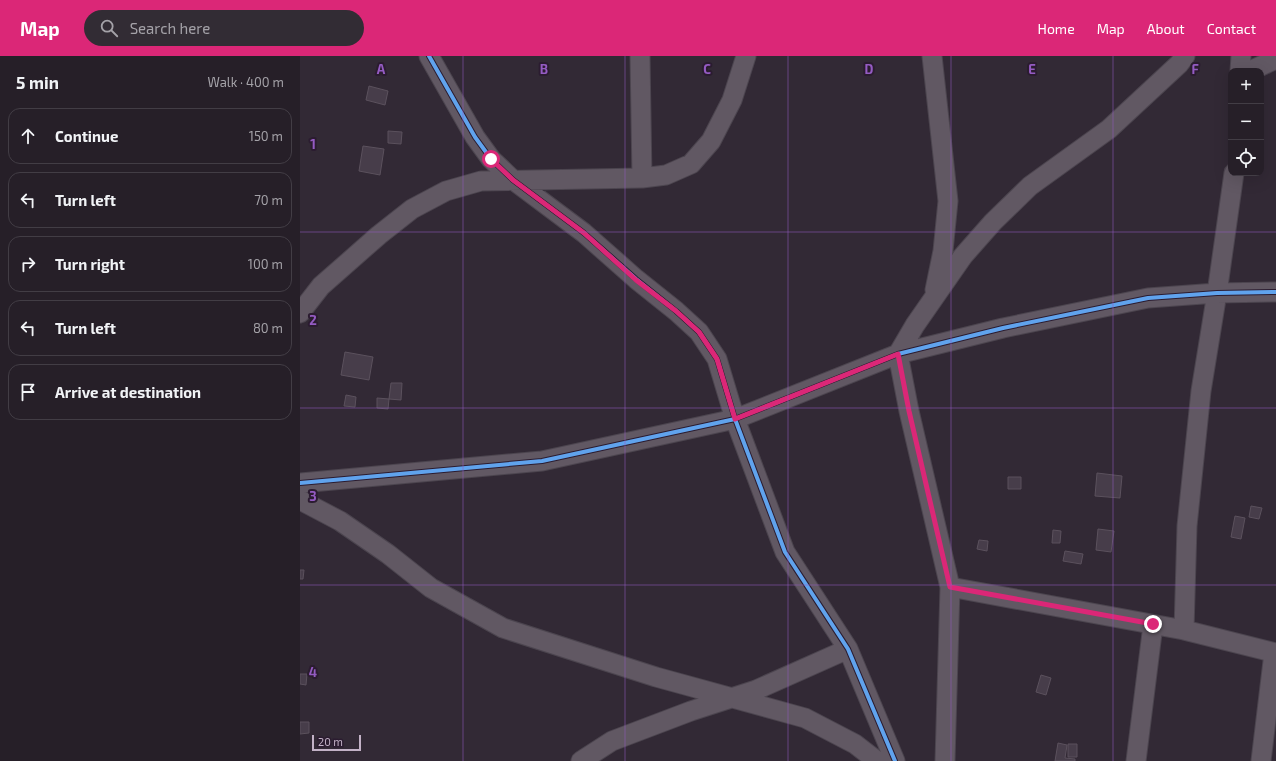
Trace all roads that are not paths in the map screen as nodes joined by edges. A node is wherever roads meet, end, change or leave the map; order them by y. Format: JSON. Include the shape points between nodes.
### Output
{"nodes":[{"id":1,"x":429,"y":56,"type":"edge"},
{"id":2,"x":640,"y":56,"type":"edge"},
{"id":3,"x":746,"y":56,"type":"edge"},
{"id":4,"x":932,"y":56,"type":"edge"},
{"id":5,"x":1185,"y":56,"type":"edge"},
{"id":6,"x":1241,"y":56,"type":"edge"},
{"id":7,"x":1276,"y":59,"type":"edge"},
{"id":8,"x":1240,"y":68,"type":"edge"},
{"id":9,"x":1256,"y":68,"type":"edge"},
{"id":10,"x":1234,"y":176,"type":"edge"},
{"id":11,"x":642,"y":178,"type":"junction"},
{"id":12,"x":513,"y":180,"type":"junction"},
{"id":13,"x":1276,"y":292,"type":"edge"},
{"id":14,"x":1217,"y":294,"type":"junction"},
{"id":15,"x":933,"y":299,"type":"junction"},
{"id":16,"x":300,"y":313,"type":"edge"},
{"id":17,"x":898,"y":354,"type":"junction"},
{"id":18,"x":735,"y":419,"type":"junction"},
{"id":19,"x":300,"y":483,"type":"edge"},
{"id":20,"x":300,"y":500,"type":"edge"},
{"id":21,"x":950,"y":587,"type":"junction"},
{"id":22,"x":1153,"y":624,"type":"junction"},
{"id":23,"x":1184,"y":630,"type":"junction"},
{"id":24,"x":848,"y":649,"type":"junction"},
{"id":25,"x":1275,"y":653,"type":"edge"},
{"id":26,"x":730,"y":698,"type":"junction"},
{"id":27,"x":581,"y":761,"type":"edge"},
{"id":28,"x":877,"y":761,"type":"edge"},
{"id":29,"x":895,"y":761,"type":"edge"},
{"id":30,"x":946,"y":761,"type":"edge"},
{"id":31,"x":1136,"y":761,"type":"edge"},
{"id":32,"x":1261,"y":761,"type":"edge"}],
"edges":[{"from":1,"to":12,"type":"street","via":[[475,137],[491,159]]},
{"from":2,"to":11,"type":"street"},
{"from":3,"to":11,"type":"street","via":[[732,100],[711,141],[691,164],[666,175]]},
{"from":4,"to":15,"type":"street","via":[[948,201],[943,251]]},
{"from":5,"to":15,"type":"street","via":[[1109,129],[1030,186],[963,256]]},
{"from":6,"to":8,"type":"street"},
{"from":7,"to":9,"type":"street"},
{"from":10,"to":14,"type":"street"},
{"from":11,"to":12,"type":"street"},
{"from":12,"to":16,"type":"street","via":[[481,181],[446,190],[412,209],[321,286]]},
{"from":12,"to":18,"type":"street","via":[[584,233],[699,332],[717,359]]},
{"from":13,"to":14,"type":"street"},
{"from":14,"to":17,"type":"street","via":[[1148,298],[1003,328]]},
{"from":14,"to":23,"type":"street","via":[[1201,391],[1187,526]]},
{"from":15,"to":17,"type":"street"},
{"from":17,"to":18,"type":"street"},
{"from":17,"to":21,"type":"street"},
{"from":18,"to":19,"type":"street","via":[[542,461]]},
{"from":18,"to":24,"type":"street","via":[[785,552]]},
{"from":20,"to":26,"type":"street","via":[[340,521],[431,588],[502,628]]},
{"from":21,"to":22,"type":"street"},
{"from":21,"to":30,"type":"street"},
{"from":22,"to":23,"type":"street"},
{"from":22,"to":31,"type":"street"},
{"from":23,"to":25,"type":"street"},
{"from":24,"to":26,"type":"street","via":[[756,690]]},
{"from":24,"to":29,"type":"street"},
{"from":25,"to":32,"type":"street"},
{"from":26,"to":27,"type":"street","via":[[612,741]]},
{"from":26,"to":28,"type":"street","via":[[805,718],[855,744]]}]}
